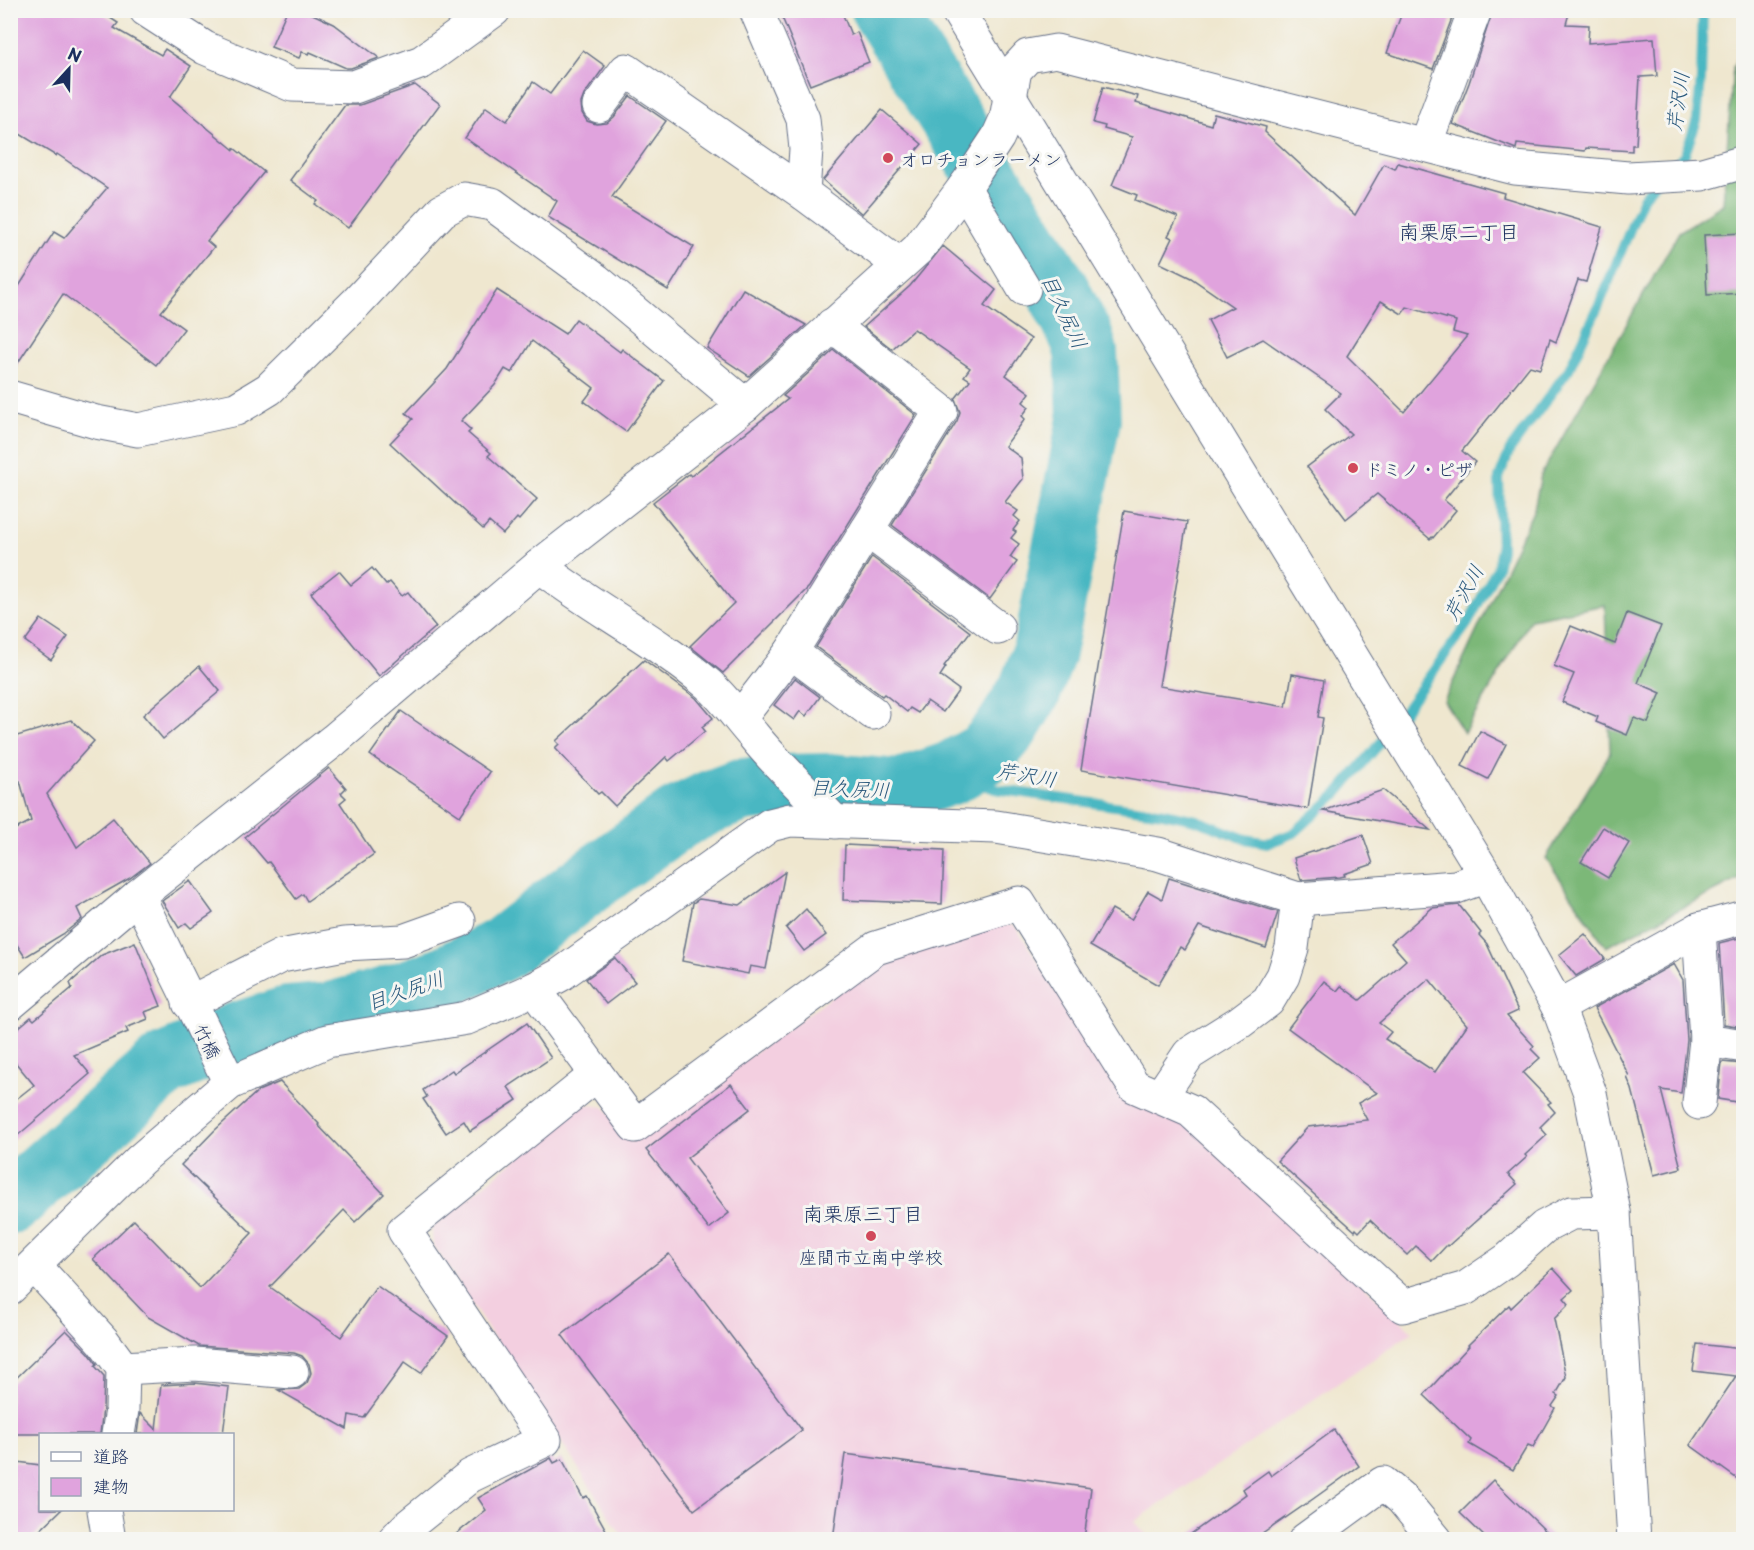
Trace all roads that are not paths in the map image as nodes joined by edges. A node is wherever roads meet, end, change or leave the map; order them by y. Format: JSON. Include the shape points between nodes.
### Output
{"nodes":[{"id":1,"x":146,"y":10,"type":"edge"},
{"id":2,"x":494,"y":10,"type":"edge"},
{"id":3,"x":756,"y":10,"type":"edge"},
{"id":4,"x":957,"y":10,"type":"edge"},
{"id":5,"x":1475,"y":10,"type":"edge"},
{"id":6,"x":1010,"y":96,"type":"junction"},
{"id":7,"x":599,"y":106,"type":"dead end"},
{"id":8,"x":1425,"y":145,"type":"junction"},
{"id":9,"x":1743,"y":162,"type":"edge"},
{"id":10,"x":966,"y":184,"type":"junction"},
{"id":11,"x":803,"y":193,"type":"junction"},
{"id":12,"x":900,"y":265,"type":"junction"},
{"id":13,"x":1024,"y":289,"type":"dead end"},
{"id":14,"x":832,"y":325,"type":"junction"},
{"id":15,"x":10,"y":397,"type":"edge"},
{"id":16,"x":745,"y":405,"type":"junction"},
{"id":17,"x":867,"y":530,"type":"junction"},
{"id":18,"x":539,"y":566,"type":"junction"},
{"id":19,"x":998,"y":628,"type":"dead end"},
{"id":20,"x":791,"y":652,"type":"junction"},
{"id":21,"x":873,"y":713,"type":"dead end"},
{"id":22,"x":747,"y":727,"type":"junction"},
{"id":23,"x":828,"y":814,"type":"junction"},
{"id":24,"x":1486,"y":876,"type":"junction"},
{"id":25,"x":138,"y":896,"type":"junction"},
{"id":26,"x":1298,"y":899,"type":"junction"},
{"id":27,"x":1743,"y":917,"type":"edge"},
{"id":28,"x":459,"y":921,"type":"dead end"},
{"id":29,"x":1699,"y":929,"type":"junction"},
{"id":30,"x":534,"y":989,"type":"junction"},
{"id":31,"x":10,"y":1004,"type":"edge"},
{"id":32,"x":190,"y":1006,"type":"junction"},
{"id":33,"x":1558,"y":1007,"type":"junction"},
{"id":34,"x":1706,"y":1040,"type":"junction"},
{"id":35,"x":1743,"y":1046,"type":"edge"},
{"id":36,"x":596,"y":1075,"type":"junction"},
{"id":37,"x":227,"y":1078,"type":"junction"},
{"id":38,"x":1160,"y":1097,"type":"junction"},
{"id":39,"x":1699,"y":1103,"type":"dead end"},
{"id":40,"x":1614,"y":1212,"type":"junction"},
{"id":41,"x":35,"y":1266,"type":"junction"},
{"id":42,"x":10,"y":1288,"type":"edge"},
{"id":43,"x":123,"y":1368,"type":"junction"},
{"id":44,"x":292,"y":1372,"type":"dead end"},
{"id":45,"x":118,"y":1433,"type":"edge"},
{"id":46,"x":104,"y":1511,"type":"edge"},
{"id":47,"x":109,"y":1539,"type":"edge"},
{"id":48,"x":394,"y":1539,"type":"edge"},
{"id":49,"x":1305,"y":1539,"type":"edge"},
{"id":50,"x":1436,"y":1539,"type":"edge"},
{"id":51,"x":1634,"y":1539,"type":"edge"}],
"edges":[{"from":1,"to":2,"type":"street","via":[[205,48],[292,85],[354,87],[422,62]]},
{"from":3,"to":11,"type":"street","via":[[803,119]]},
{"from":4,"to":6,"type":"street"},
{"from":5,"to":8,"type":"street"},
{"from":6,"to":8,"type":"street","via":[[1014,70],[1028,56],[1056,51]]},
{"from":6,"to":10,"type":"street","via":[[998,137]]},
{"from":6,"to":24,"type":"street"},
{"from":7,"to":11,"type":"street","via":[[626,70]]},
{"from":8,"to":9,"type":"street","via":[[1515,168],[1628,178],[1702,174]]},
{"from":10,"to":12,"type":"street","via":[[918,249]]},
{"from":10,"to":13,"type":"street"},
{"from":11,"to":12,"type":"street"},
{"from":12,"to":14,"type":"street"},
{"from":14,"to":16,"type":"street"},
{"from":14,"to":17,"type":"street","via":[[941,411]]},
{"from":15,"to":16,"type":"street","via":[[138,430],[236,409],[269,389],[442,211],[464,199],[492,204],[596,280]]},
{"from":16,"to":18,"type":"street"},
{"from":17,"to":19,"type":"street"},
{"from":17,"to":20,"type":"street"},
{"from":18,"to":22,"type":"street","via":[[683,664],[710,686]]},
{"from":18,"to":25,"type":"street","via":[[334,740]]},
{"from":20,"to":21,"type":"street"},
{"from":20,"to":22,"type":"street"},
{"from":22,"to":23,"type":"street"},
{"from":23,"to":26,"type":"street","via":[[996,827],[1158,854]]},
{"from":23,"to":30,"type":"street","via":[[770,825],[560,975]]},
{"from":24,"to":26,"type":"street","via":[[1456,887]]},
{"from":24,"to":33,"type":"street"},
{"from":25,"to":31,"type":"street"},
{"from":25,"to":32,"type":"street","name":"竹橋"},
{"from":26,"to":38,"type":"street","via":[[1292,948],[1283,976],[1268,1001],[1189,1054]]},
{"from":27,"to":29,"type":"street"},
{"from":28,"to":32,"type":"street","via":[[403,941],[344,944],[281,956]]},
{"from":29,"to":33,"type":"street"},
{"from":29,"to":34,"type":"street"},
{"from":30,"to":36,"type":"street"},
{"from":30,"to":37,"type":"street","via":[[467,1018],[327,1041]]},
{"from":32,"to":37,"type":"street","name":"竹橋"},
{"from":33,"to":40,"type":"street","via":[[1590,1092]]},
{"from":34,"to":35,"type":"street"},
{"from":34,"to":39,"type":"street"},
{"from":36,"to":38,"type":"street","via":[[634,1126],[876,948],[1018,903],[1134,1086]]},
{"from":36,"to":48,"type":"street","via":[[404,1230],[545,1440],[470,1476]]},
{"from":37,"to":41,"type":"street"},
{"from":38,"to":40,"type":"street","via":[[1191,1111],[1403,1306],[1466,1288],[1507,1260],[1544,1227],[1571,1213]]},
{"from":40,"to":51,"type":"street"},
{"from":41,"to":42,"type":"street"},
{"from":41,"to":43,"type":"street"},
{"from":43,"to":44,"type":"street","via":[[195,1364]]},
{"from":43,"to":45,"type":"street"},
{"from":46,"to":47,"type":"street"},
{"from":49,"to":50,"type":"street","via":[[1383,1483]]}]}
